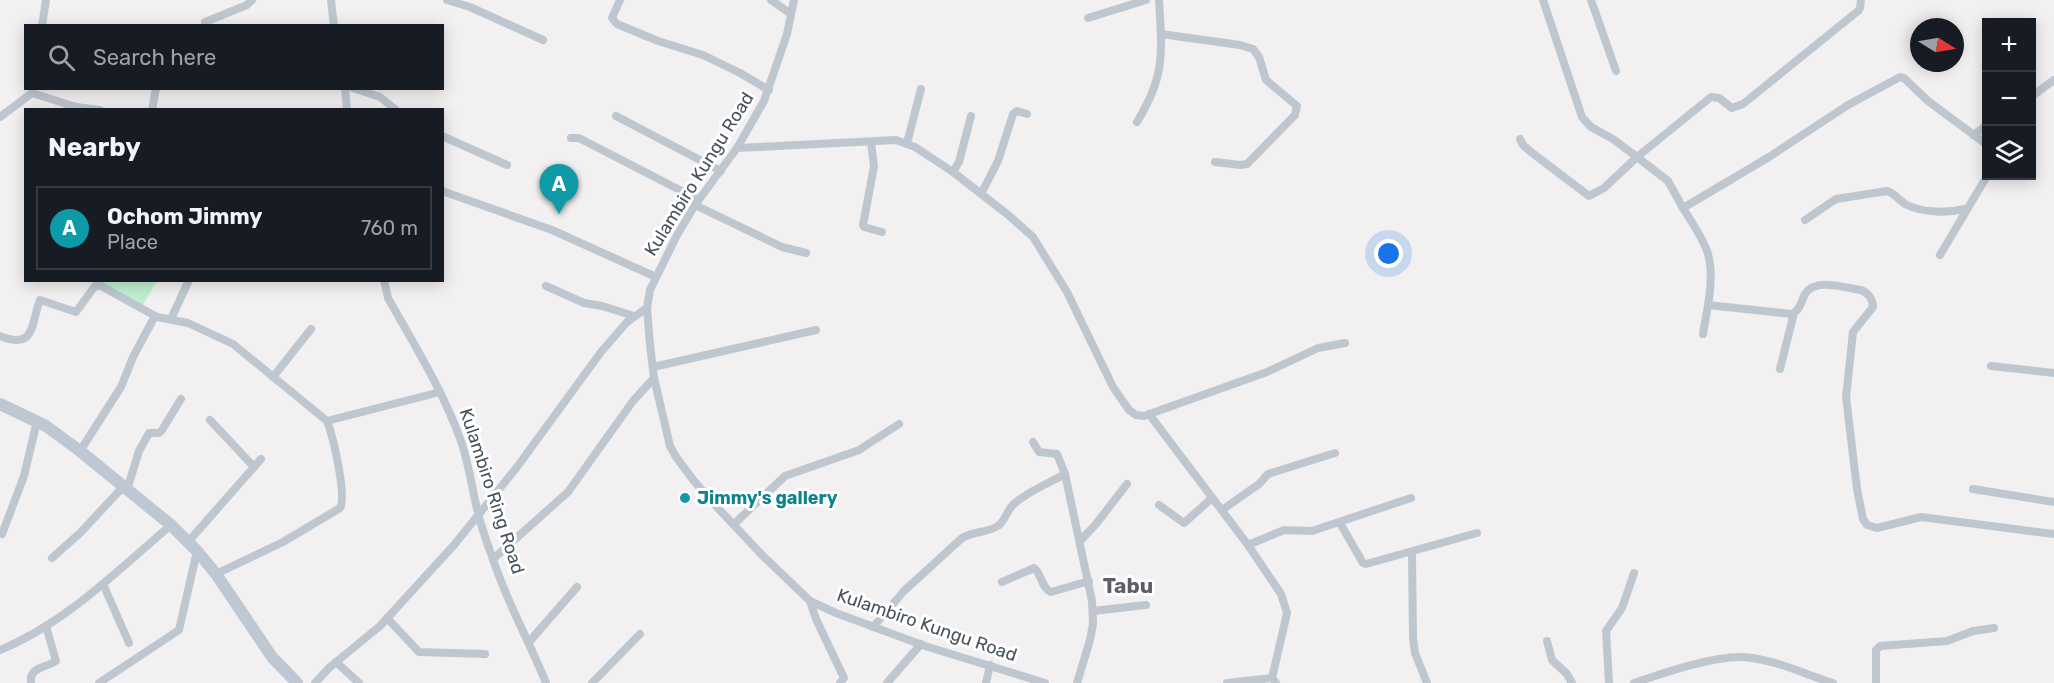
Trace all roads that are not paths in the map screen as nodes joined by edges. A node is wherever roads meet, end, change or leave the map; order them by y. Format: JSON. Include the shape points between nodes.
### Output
{"nodes":[{"id":1,"x":46,"y":0,"type":"edge"},
{"id":2,"x":252,"y":0,"type":"edge"},
{"id":3,"x":332,"y":0,"type":"edge"},
{"id":4,"x":447,"y":0,"type":"edge"},
{"id":5,"x":620,"y":0,"type":"edge"},
{"id":6,"x":771,"y":0,"type":"edge"},
{"id":7,"x":794,"y":0,"type":"edge"},
{"id":8,"x":1146,"y":0,"type":"edge"},
{"id":9,"x":1159,"y":0,"type":"edge"},
{"id":10,"x":1544,"y":0,"type":"edge"},
{"id":11,"x":1591,"y":0,"type":"edge"},
{"id":12,"x":1861,"y":0,"type":"edge"},
{"id":13,"x":791,"y":14,"type":"junction"},
{"id":14,"x":1088,"y":18,"type":"dead end"},
{"id":15,"x":205,"y":22,"type":"dead end"},
{"id":16,"x":42,"y":24,"type":"edge"},
{"id":17,"x":334,"y":24,"type":"edge"},
{"id":18,"x":1161,"y":34,"type":"junction"},
{"id":19,"x":543,"y":40,"type":"dead end"},
{"id":20,"x":1616,"y":71,"type":"dead end"},
{"id":21,"x":2054,"y":80,"type":"edge"},
{"id":22,"x":921,"y":89,"type":"dead end"},
{"id":23,"x":156,"y":90,"type":"edge"},
{"id":24,"x":345,"y":90,"type":"edge"},
{"id":25,"x":361,"y":90,"type":"edge"},
{"id":26,"x":769,"y":90,"type":"junction"},
{"id":27,"x":32,"y":91,"type":"edge"},
{"id":28,"x":2036,"y":93,"type":"edge"},
{"id":29,"x":84,"y":108,"type":"edge"},
{"id":30,"x":152,"y":108,"type":"edge"},
{"id":31,"x":347,"y":108,"type":"edge"},
{"id":32,"x":394,"y":108,"type":"edge"},
{"id":33,"x":1027,"y":114,"type":"dead end"},
{"id":34,"x":616,"y":116,"type":"dead end"},
{"id":35,"x":0,"y":117,"type":"edge"},
{"id":36,"x":971,"y":117,"type":"dead end"},
{"id":37,"x":1137,"y":122,"type":"dead end"},
{"id":38,"x":1982,"y":129,"type":"edge"},
{"id":39,"x":1973,"y":135,"type":"junction"},
{"id":40,"x":444,"y":137,"type":"edge"},
{"id":41,"x":571,"y":138,"type":"dead end"},
{"id":42,"x":1520,"y":138,"type":"dead end"},
{"id":43,"x":1982,"y":141,"type":"edge"},
{"id":44,"x":871,"y":142,"type":"junction"},
{"id":45,"x":907,"y":143,"type":"junction"},
{"id":46,"x":737,"y":148,"type":"junction"},
{"id":47,"x":1637,"y":157,"type":"junction"},
{"id":48,"x":1215,"y":162,"type":"dead end"},
{"id":49,"x":507,"y":165,"type":"dead end"},
{"id":50,"x":721,"y":171,"type":"junction"},
{"id":51,"x":952,"y":172,"type":"junction"},
{"id":52,"x":1985,"y":180,"type":"edge"},
{"id":53,"x":444,"y":192,"type":"edge"},
{"id":54,"x":981,"y":194,"type":"junction"},
{"id":55,"x":697,"y":202,"type":"junction"},
{"id":56,"x":1683,"y":208,"type":"junction"},
{"id":57,"x":1965,"y":209,"type":"junction"},
{"id":58,"x":1805,"y":220,"type":"dead end"},
{"id":59,"x":882,"y":232,"type":"dead end"},
{"id":60,"x":806,"y":253,"type":"dead end"},
{"id":61,"x":1940,"y":255,"type":"dead end"},
{"id":62,"x":656,"y":277,"type":"junction"},
{"id":63,"x":188,"y":282,"type":"edge"},
{"id":64,"x":384,"y":282,"type":"edge"},
{"id":65,"x":546,"y":286,"type":"dead end"},
{"id":66,"x":1708,"y":305,"type":"junction"},
{"id":67,"x":647,"y":308,"type":"junction"},
{"id":68,"x":1794,"y":313,"type":"junction"},
{"id":69,"x":155,"y":316,"type":"junction"},
{"id":70,"x":634,"y":316,"type":"junction"},
{"id":71,"x":171,"y":319,"type":"junction"},
{"id":72,"x":311,"y":329,"type":"dead end"},
{"id":73,"x":816,"y":330,"type":"dead end"},
{"id":74,"x":1703,"y":334,"type":"dead end"},
{"id":75,"x":0,"y":336,"type":"edge"},
{"id":76,"x":1345,"y":343,"type":"dead end"},
{"id":77,"x":1991,"y":366,"type":"dead end"},
{"id":78,"x":653,"y":367,"type":"junction"},
{"id":79,"x":1780,"y":369,"type":"dead end"},
{"id":80,"x":2054,"y":373,"type":"edge"},
{"id":81,"x":273,"y":377,"type":"junction"},
{"id":82,"x":654,"y":378,"type":"junction"},
{"id":83,"x":440,"y":392,"type":"junction"},
{"id":84,"x":181,"y":399,"type":"dead end"},
{"id":85,"x":0,"y":404,"type":"edge"},
{"id":86,"x":1149,"y":414,"type":"junction"},
{"id":87,"x":210,"y":420,"type":"dead end"},
{"id":88,"x":37,"y":421,"type":"junction"},
{"id":89,"x":327,"y":421,"type":"junction"},
{"id":90,"x":899,"y":424,"type":"dead end"},
{"id":91,"x":1033,"y":442,"type":"dead end"},
{"id":92,"x":80,"y":451,"type":"junction"},
{"id":93,"x":1335,"y":453,"type":"dead end"},
{"id":94,"x":261,"y":459,"type":"dead end"},
{"id":95,"x":254,"y":467,"type":"junction"},
{"id":96,"x":1065,"y":474,"type":"junction"},
{"id":97,"x":1126,"y":484,"type":"dead end"},
{"id":98,"x":125,"y":489,"type":"junction"},
{"id":99,"x":1973,"y":489,"type":"dead end"},
{"id":100,"x":1212,"y":498,"type":"junction"},
{"id":101,"x":1411,"y":498,"type":"dead end"},
{"id":102,"x":2054,"y":502,"type":"edge"},
{"id":103,"x":1159,"y":506,"type":"dead end"},
{"id":104,"x":1222,"y":510,"type":"junction"},
{"id":105,"x":478,"y":515,"type":"junction"},
{"id":106,"x":1340,"y":523,"type":"junction"},
{"id":107,"x":734,"y":524,"type":"junction"},
{"id":108,"x":171,"y":525,"type":"junction"},
{"id":109,"x":1478,"y":532,"type":"dead end"},
{"id":110,"x":2,"y":534,"type":"dead end"},
{"id":111,"x":2054,"y":534,"type":"edge"},
{"id":112,"x":1080,"y":541,"type":"junction"},
{"id":113,"x":1248,"y":546,"type":"junction"},
{"id":114,"x":193,"y":547,"type":"junction"},
{"id":115,"x":1412,"y":552,"type":"junction"},
{"id":116,"x":52,"y":558,"type":"dead end"},
{"id":117,"x":493,"y":559,"type":"junction"},
{"id":118,"x":1634,"y":573,"type":"dead end"},
{"id":119,"x":216,"y":574,"type":"junction"},
{"id":120,"x":1089,"y":581,"type":"junction"},
{"id":121,"x":1002,"y":582,"type":"dead end"},
{"id":122,"x":103,"y":584,"type":"junction"},
{"id":123,"x":577,"y":587,"type":"dead end"},
{"id":124,"x":810,"y":601,"type":"junction"},
{"id":125,"x":1146,"y":605,"type":"dead end"},
{"id":126,"x":1093,"y":611,"type":"junction"},
{"id":127,"x":387,"y":618,"type":"junction"},
{"id":128,"x":46,"y":626,"type":"junction"},
{"id":129,"x":873,"y":627,"type":"junction"},
{"id":130,"x":1994,"y":628,"type":"dead end"},
{"id":131,"x":640,"y":634,"type":"dead end"},
{"id":132,"x":1547,"y":641,"type":"dead end"},
{"id":133,"x":528,"y":642,"type":"junction"},
{"id":134,"x":129,"y":643,"type":"dead end"},
{"id":135,"x":921,"y":644,"type":"junction"},
{"id":136,"x":0,"y":650,"type":"edge"},
{"id":137,"x":485,"y":654,"type":"dead end"},
{"id":138,"x":336,"y":662,"type":"junction"},
{"id":139,"x":990,"y":666,"type":"junction"},
{"id":140,"x":1274,"y":681,"type":"edge"},
{"id":141,"x":31,"y":683,"type":"edge"},
{"id":142,"x":99,"y":683,"type":"edge"},
{"id":143,"x":297,"y":683,"type":"edge"},
{"id":144,"x":315,"y":683,"type":"edge"},
{"id":145,"x":359,"y":683,"type":"edge"},
{"id":146,"x":546,"y":683,"type":"edge"},
{"id":147,"x":592,"y":683,"type":"edge"},
{"id":148,"x":840,"y":683,"type":"edge"},
{"id":149,"x":887,"y":683,"type":"edge"},
{"id":150,"x":986,"y":683,"type":"edge"},
{"id":151,"x":1045,"y":683,"type":"edge"},
{"id":152,"x":1077,"y":683,"type":"edge"},
{"id":153,"x":1227,"y":683,"type":"edge"},
{"id":154,"x":1427,"y":683,"type":"edge"},
{"id":155,"x":1572,"y":683,"type":"edge"},
{"id":156,"x":1610,"y":683,"type":"edge"},
{"id":157,"x":1634,"y":683,"type":"edge"},
{"id":158,"x":1833,"y":683,"type":"edge"},
{"id":159,"x":1876,"y":683,"type":"edge"}],
"edges":[{"from":1,"to":16,"type":"street"},
{"from":2,"to":15,"type":"street"},
{"from":3,"to":17,"type":"street"},
{"from":4,"to":19,"type":"street"},
{"from":5,"to":26,"type":"street","via":[[612,18],[617,24],[703,55]]},
{"from":6,"to":13,"type":"street"},
{"from":7,"to":13,"type":"street","name":"Kulambiro Kungu Road"},
{"from":8,"to":14,"type":"street"},
{"from":9,"to":18,"type":"street"},
{"from":10,"to":47,"type":"street","via":[[1582,117]]},
{"from":11,"to":20,"type":"street"},
{"from":12,"to":47,"type":"street","via":[[1858,11],[1743,104],[1732,108],[1711,97]]},
{"from":13,"to":26,"type":"street","name":"Kulambiro Kungu Road"},
{"from":18,"to":37,"type":"street","via":[[1156,84]]},
{"from":18,"to":48,"type":"street","via":[[1253,49],[1266,80],[1297,106],[1295,115],[1247,164]]},
{"from":21,"to":28,"type":"street"},
{"from":22,"to":45,"type":"street"},
{"from":23,"to":30,"type":"street"},
{"from":24,"to":31,"type":"street"},
{"from":25,"to":32,"type":"street","via":[[374,93]]},
{"from":26,"to":46,"type":"street","name":"Kulambiro Kungu Road"},
{"from":27,"to":29,"type":"street"},
{"from":27,"to":35,"type":"street"},
{"from":33,"to":54,"type":"street","via":[[1013,114],[998,161]]},
{"from":34,"to":50,"type":"street"},
{"from":36,"to":51,"type":"street"},
{"from":38,"to":39,"type":"street"},
{"from":39,"to":43,"type":"street"},
{"from":39,"to":56,"type":"street","via":[[1900,77]]},
{"from":40,"to":49,"type":"street"},
{"from":41,"to":55,"type":"street","via":[[579,138]]},
{"from":42,"to":47,"type":"street","via":[[1531,152],[1589,196],[1604,188]]},
{"from":44,"to":45,"type":"street"},
{"from":44,"to":46,"type":"street"},
{"from":44,"to":59,"type":"street","via":[[874,171],[863,225]]},
{"from":45,"to":51,"type":"street"},
{"from":46,"to":50,"type":"street","name":"Kulambiro Kungu Road"},
{"from":47,"to":56,"type":"street","via":[[1668,181]]},
{"from":50,"to":55,"type":"street","name":"Kulambiro Kungu Road"},
{"from":51,"to":54,"type":"street"},
{"from":52,"to":57,"type":"street"},
{"from":53,"to":62,"type":"street","via":[[552,230]]},
{"from":54,"to":86,"type":"street","via":[[1033,237],[1067,292],[1113,387],[1134,414]]},
{"from":55,"to":60,"type":"street","via":[[779,245]]},
{"from":55,"to":62,"type":"street","name":"Kulambiro Kungu Road"},
{"from":56,"to":66,"type":"street","via":[[1707,252]]},
{"from":57,"to":58,"type":"street","via":[[1916,208],[1887,191],[1836,199]]},
{"from":57,"to":61,"type":"street"},
{"from":62,"to":67,"type":"street","name":"Kulambiro Kungu Road"},
{"from":63,"to":71,"type":"street"},
{"from":64,"to":83,"type":"street","name":"Kulambiro Ring Road","via":[[388,298]]},
{"from":65,"to":70,"type":"street","via":[[584,303]]},
{"from":66,"to":68,"type":"street"},
{"from":66,"to":74,"type":"street"},
{"from":67,"to":70,"type":"street"},
{"from":67,"to":78,"type":"street","name":"Kulambiro Kungu Road"},
{"from":68,"to":79,"type":"street"},
{"from":68,"to":111,"type":"street","via":[[1806,292],[1817,285],[1861,290],[1873,302],[1871,311],[1852,332],[1846,397],[1857,489],[1866,525],[1877,528],[1921,517]]},
{"from":69,"to":71,"type":"street"},
{"from":69,"to":75,"type":"street","via":[[97,285],[77,312],[40,300],[32,332],[27,337],[14,340]]},
{"from":69,"to":92,"type":"street","via":[[122,387]]},
{"from":70,"to":105,"type":"street","via":[[601,352]]},
{"from":71,"to":81,"type":"street","via":[[233,344]]},
{"from":72,"to":81,"type":"street"},
{"from":73,"to":78,"type":"street"},
{"from":76,"to":86,"type":"street","via":[[1318,348],[1267,372]]},
{"from":77,"to":80,"type":"street"},
{"from":78,"to":82,"type":"street","name":"Kulambiro Kungu Road"},
{"from":81,"to":89,"type":"street"},
{"from":82,"to":107,"type":"street","name":"Kulambiro Kungu Road","via":[[676,457]]},
{"from":82,"to":117,"type":"street","via":[[568,492]]},
{"from":83,"to":89,"type":"street"},
{"from":83,"to":105,"type":"street","name":"Kulambiro Ring Road","via":[[461,442]]},
{"from":84,"to":98,"type":"street","via":[[162,430],[149,433],[143,442]]},
{"from":85,"to":88,"type":"street"},
{"from":86,"to":100,"type":"street"},
{"from":87,"to":95,"type":"street"},
{"from":88,"to":92,"type":"street"},
{"from":88,"to":110,"type":"street","via":[[24,476]]},
{"from":89,"to":119,"type":"street","via":[[342,506],[283,542]]},
{"from":90,"to":107,"type":"street","via":[[859,450],[785,476]]},
{"from":91,"to":96,"type":"street","via":[[1039,452],[1057,454]]},
{"from":92,"to":98,"type":"street"},
{"from":93,"to":104,"type":"street","via":[[1268,474]]},
{"from":94,"to":95,"type":"street"},
{"from":95,"to":114,"type":"street"},
{"from":96,"to":112,"type":"street"},
{"from":96,"to":129,"type":"street","via":[[1016,501],[1001,524],[962,538],[904,591]]},
{"from":97,"to":112,"type":"street"},
{"from":98,"to":108,"type":"street"},
{"from":98,"to":116,"type":"street"},
{"from":99,"to":102,"type":"street"},
{"from":100,"to":103,"type":"street","via":[[1184,523]]},
{"from":100,"to":104,"type":"street"},
{"from":101,"to":106,"type":"street"},
{"from":104,"to":113,"type":"street"},
{"from":105,"to":117,"type":"street","name":"Kulambiro Ring Road"},
{"from":105,"to":127,"type":"street"},
{"from":106,"to":113,"type":"street","via":[[1312,531],[1286,529]]},
{"from":106,"to":115,"type":"street","via":[[1364,564]]},
{"from":107,"to":124,"type":"street","name":"Kulambiro Kungu Road"},
{"from":108,"to":114,"type":"street"},
{"from":108,"to":122,"type":"street"},
{"from":109,"to":115,"type":"street"},
{"from":112,"to":120,"type":"street"},
{"from":113,"to":140,"type":"street","via":[[1286,606]]},
{"from":114,"to":119,"type":"street"},
{"from":114,"to":142,"type":"street","via":[[179,630]]},
{"from":115,"to":154,"type":"street","via":[[1413,638]]},
{"from":117,"to":133,"type":"street","name":"Kulambiro Ring Road"},
{"from":118,"to":156,"type":"street","via":[[1622,608],[1606,631]]},
{"from":119,"to":143,"type":"street","via":[[272,657]]},
{"from":120,"to":121,"type":"street","via":[[1051,592],[1034,568]]},
{"from":120,"to":126,"type":"street"},
{"from":122,"to":128,"type":"street"},
{"from":122,"to":134,"type":"street"},
{"from":123,"to":133,"type":"street"},
{"from":124,"to":129,"type":"street","name":"Kulambiro Kungu Road"},
{"from":124,"to":148,"type":"street","via":[[844,678]]},
{"from":125,"to":126,"type":"street"},
{"from":126,"to":152,"type":"street","via":[[1090,640]]},
{"from":127,"to":137,"type":"street","via":[[418,652]]},
{"from":127,"to":138,"type":"street"},
{"from":128,"to":136,"type":"street"},
{"from":128,"to":141,"type":"street","via":[[56,661],[34,671]]},
{"from":129,"to":135,"type":"street","name":"Kulambiro Kungu Road"},
{"from":130,"to":159,"type":"street","via":[[1947,641],[1880,645],[1876,650]]},
{"from":131,"to":147,"type":"street"},
{"from":132,"to":155,"type":"street","via":[[1552,660]]},
{"from":133,"to":146,"type":"street","name":"Kulambiro Ring Road"},
{"from":135,"to":139,"type":"street","name":"Kulambiro Kungu Road"},
{"from":135,"to":149,"type":"street"},
{"from":138,"to":144,"type":"street"},
{"from":138,"to":145,"type":"street"},
{"from":139,"to":150,"type":"street"},
{"from":139,"to":151,"type":"street","name":"Kulambiro Kungu Road"},
{"from":140,"to":153,"type":"street"},
{"from":157,"to":158,"type":"street","via":[[1683,667],[1742,657]]}]}
